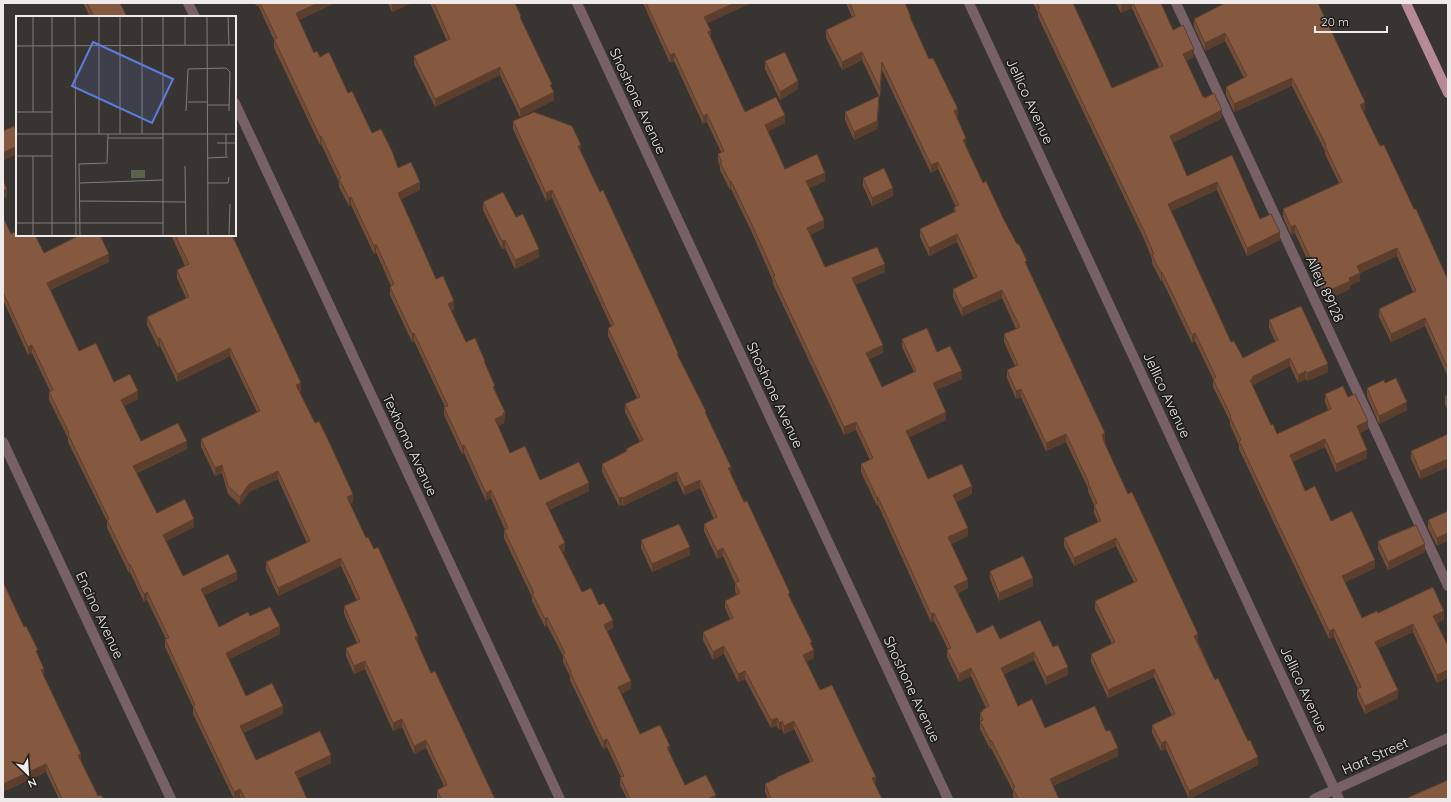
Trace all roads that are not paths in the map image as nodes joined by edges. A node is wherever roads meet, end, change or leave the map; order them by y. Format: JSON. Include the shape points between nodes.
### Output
{"nodes":[{"id":1,"x":188,"y":3,"type":"edge"},
{"id":2,"x":577,"y":3,"type":"edge"},
{"id":3,"x":969,"y":3,"type":"edge"},
{"id":4,"x":1176,"y":3,"type":"edge"},
{"id":5,"x":1406,"y":3,"type":"edge"},
{"id":6,"x":194,"y":16,"type":"edge"},
{"id":7,"x":1448,"y":93,"type":"edge"},
{"id":8,"x":236,"y":105,"type":"edge"},
{"id":9,"x":3,"y":442,"type":"edge"},
{"id":10,"x":1448,"y":586,"type":"edge"},
{"id":11,"x":1448,"y":738,"type":"edge"},
{"id":12,"x":1335,"y":789,"type":"junction"},
{"id":13,"x":171,"y":799,"type":"edge"},
{"id":14,"x":560,"y":799,"type":"edge"},
{"id":15,"x":948,"y":799,"type":"edge"},
{"id":16,"x":1314,"y":799,"type":"edge"},
{"id":17,"x":1339,"y":799,"type":"edge"}],
"edges":[{"from":1,"to":6,"type":"street"},
{"from":2,"to":15,"type":"street","name":"Shoshone Avenue"},
{"from":3,"to":12,"type":"street","name":"Jellico Avenue"},
{"from":4,"to":10,"type":"street","name":"Alley 89128"},
{"from":5,"to":7,"type":"main road"},
{"from":8,"to":14,"type":"street","name":"Texhoma Avenue"},
{"from":9,"to":13,"type":"street","name":"Encino Avenue"},
{"from":11,"to":12,"type":"street","name":"Hart Street"},
{"from":12,"to":16,"type":"street","name":"Hart Street"},
{"from":12,"to":17,"type":"street","name":"Jellico Avenue"}]}
